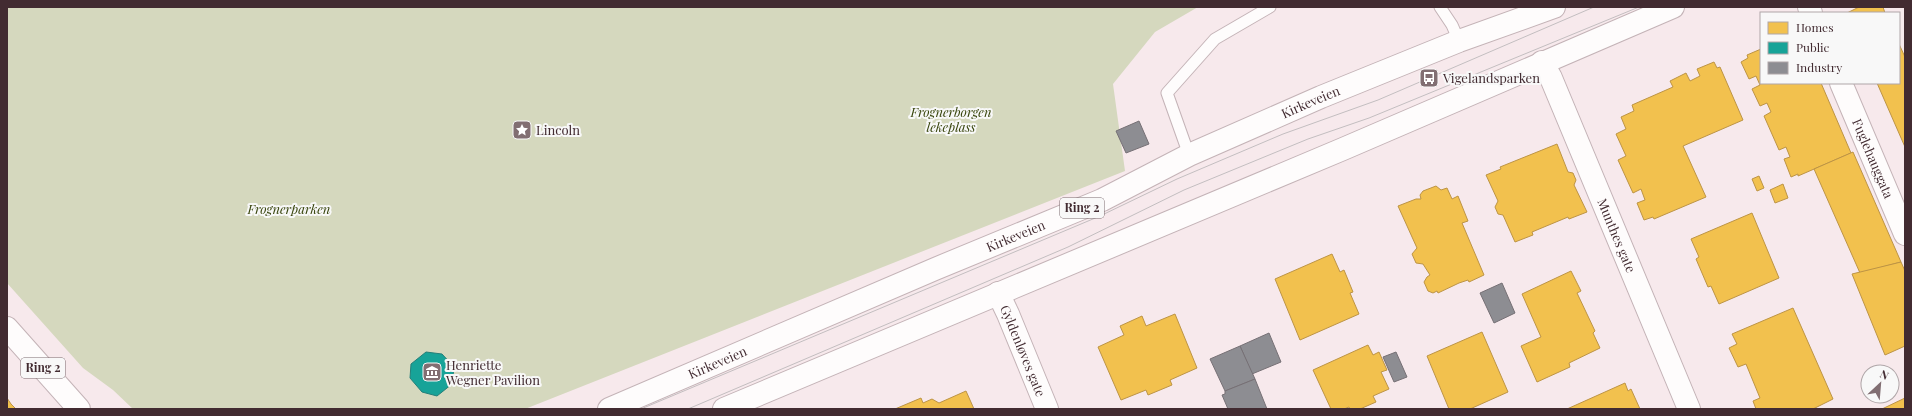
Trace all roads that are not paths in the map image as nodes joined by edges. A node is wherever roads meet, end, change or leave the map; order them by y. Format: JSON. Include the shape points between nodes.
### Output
{"nodes":[{"id":1,"x":1270,"y":7,"type":"edge"},
{"id":2,"x":1440,"y":7,"type":"edge"},
{"id":3,"x":1554,"y":7,"type":"edge"},
{"id":4,"x":1673,"y":7,"type":"edge"},
{"id":5,"x":1459,"y":41,"type":"junction"},
{"id":6,"x":1542,"y":62,"type":"junction"},
{"id":7,"x":1841,"y":84,"type":"edge"},
{"id":8,"x":1189,"y":155,"type":"junction"},
{"id":9,"x":1905,"y":234,"type":"edge"},
{"id":10,"x":998,"y":293,"type":"junction"},
{"id":11,"x":7,"y":328,"type":"edge"},
{"id":12,"x":79,"y":409,"type":"edge"},
{"id":13,"x":609,"y":409,"type":"edge"},
{"id":14,"x":724,"y":409,"type":"edge"},
{"id":15,"x":1047,"y":409,"type":"edge"},
{"id":16,"x":1690,"y":409,"type":"edge"}],
"edges":[{"from":1,"to":8,"type":"lane","via":[[1215,39],[1167,93]]},
{"from":2,"to":5,"type":"lane"},
{"from":3,"to":5,"type":"main road","name":"Kirkeveien","number":"Ring 2"},
{"from":4,"to":6,"type":"main road"},
{"from":5,"to":8,"type":"main road","name":"Kirkeveien","number":"Ring 2","via":[[1321,96]]},
{"from":6,"to":10,"type":"main road","via":[[1336,152]]},
{"from":6,"to":16,"type":"main road","name":"Munthes gate","via":[[1551,78]]},
{"from":7,"to":9,"type":"main road","name":"Fuglehauggata"},
{"from":8,"to":13,"type":"main road","name":"Kirkeveien","number":"Ring 2","via":[[1102,200]]},
{"from":10,"to":14,"type":"main road"},
{"from":10,"to":15,"type":"main road","name":"Gyldenløves gate"},
{"from":11,"to":12,"type":"main road","number":"Ring 2"}]}
